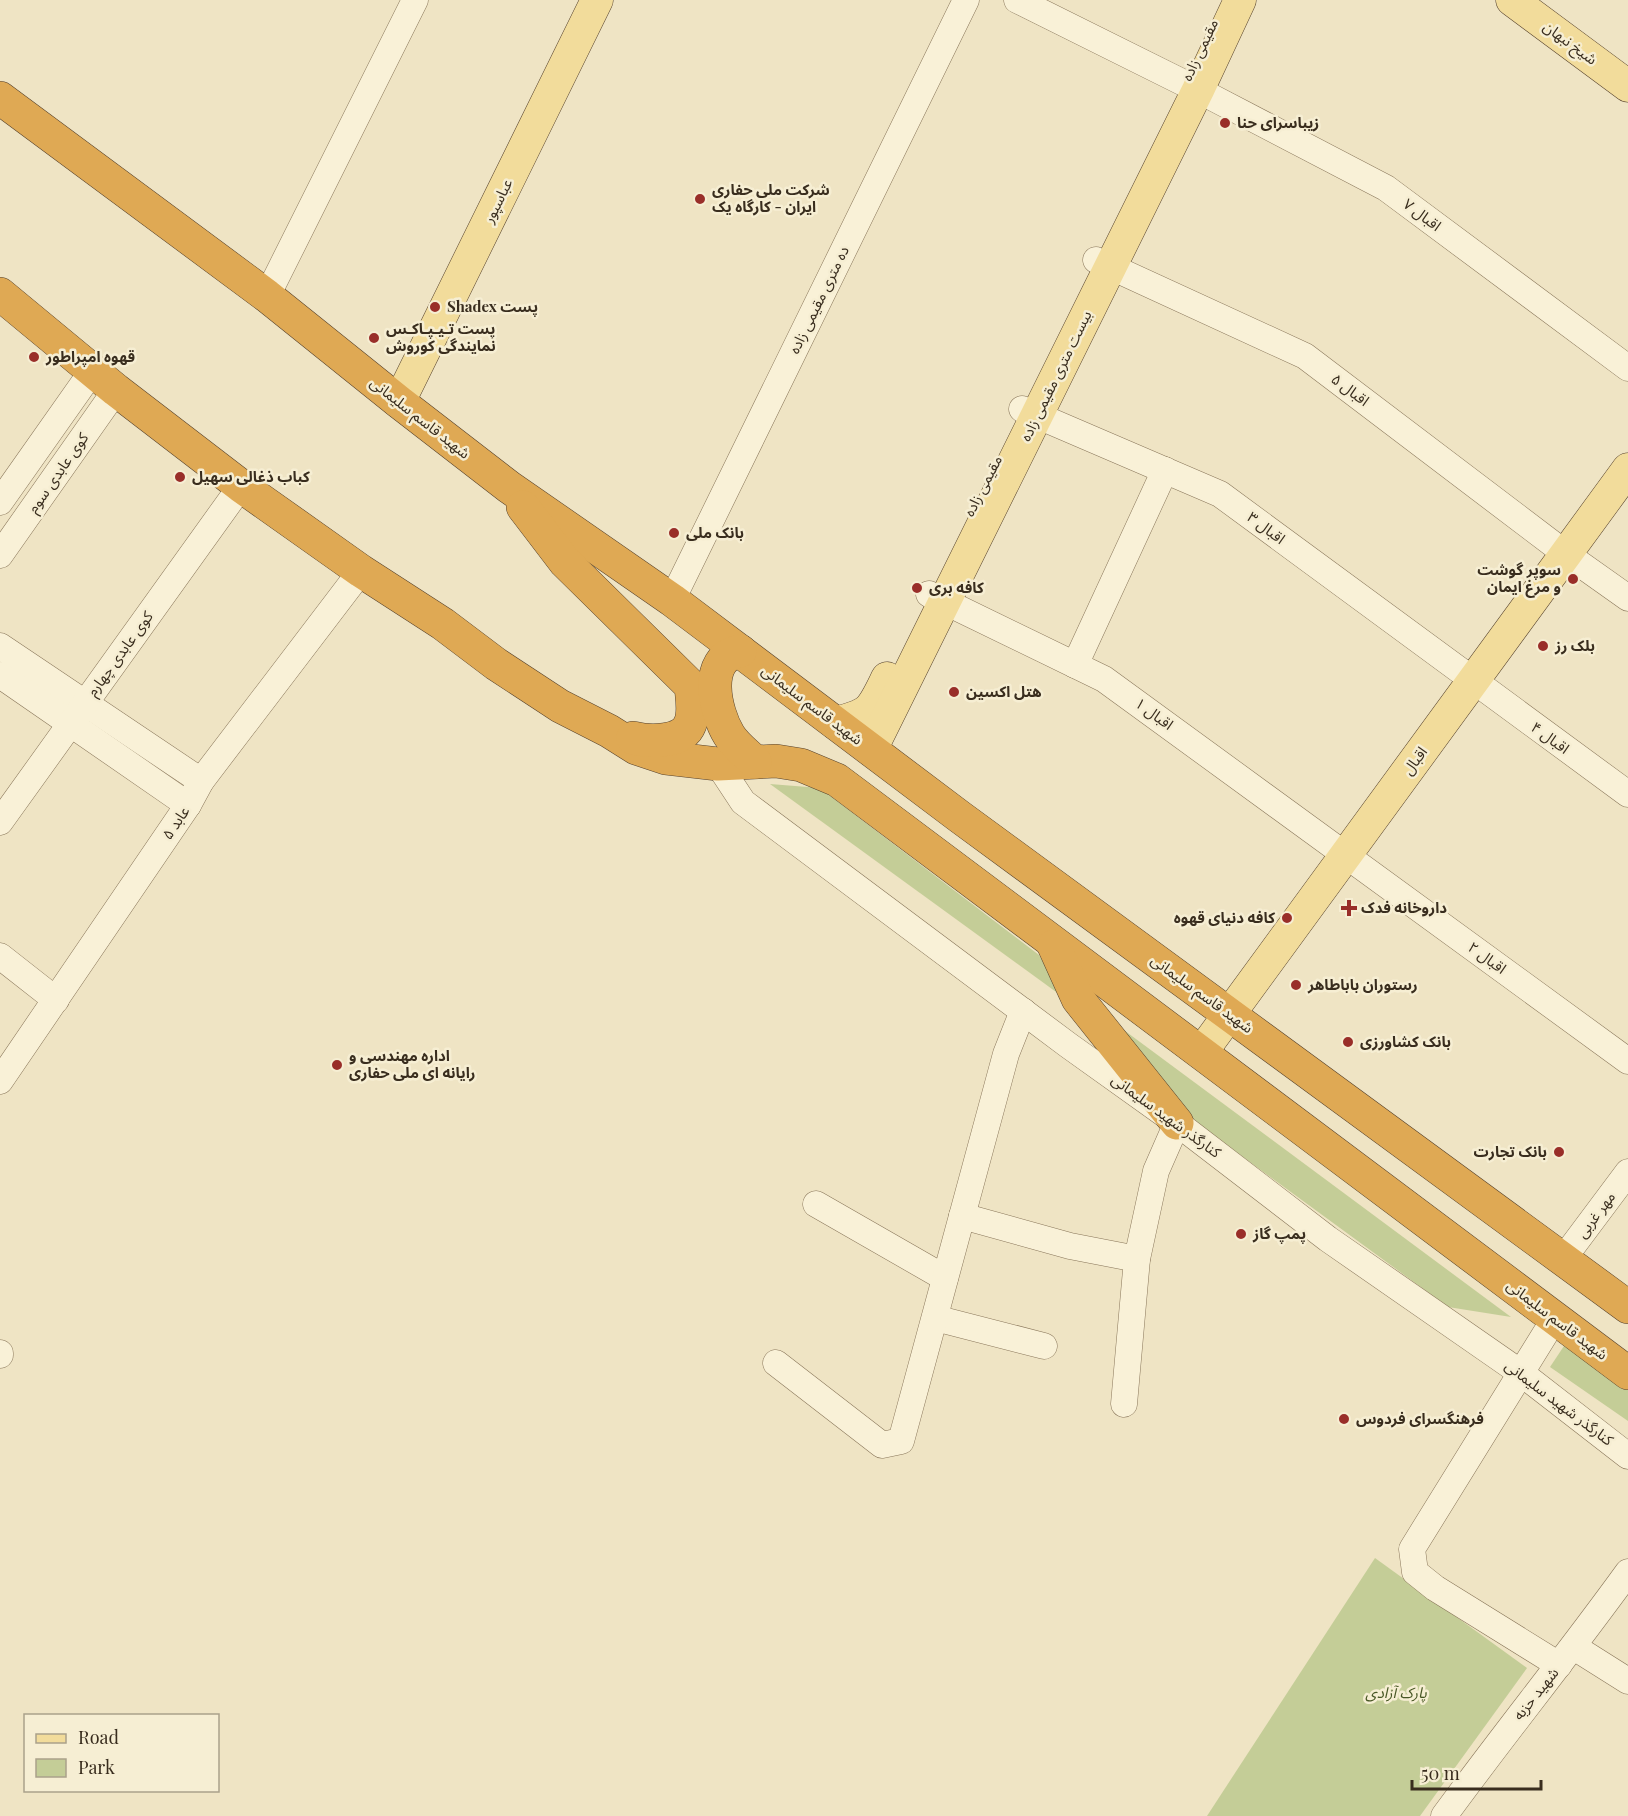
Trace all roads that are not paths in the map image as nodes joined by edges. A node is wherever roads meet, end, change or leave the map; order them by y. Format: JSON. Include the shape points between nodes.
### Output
{"nodes":[{"id":1,"x":415,"y":0,"type":"edge"},
{"id":2,"x":597,"y":0,"type":"edge"},
{"id":3,"x":966,"y":0,"type":"edge"},
{"id":4,"x":1017,"y":0,"type":"edge"},
{"id":5,"x":1223,"y":0,"type":"edge"},
{"id":6,"x":1240,"y":0,"type":"edge"},
{"id":7,"x":1512,"y":0,"type":"edge"},
{"id":8,"x":1628,"y":86,"type":"edge"},
{"id":9,"x":1191,"y":87,"type":"junction"},
{"id":10,"x":0,"y":98,"type":"edge"},
{"id":11,"x":1103,"y":264,"type":"junction"},
{"id":12,"x":0,"y":294,"type":"edge"},
{"id":13,"x":267,"y":296,"type":"junction"},
{"id":14,"x":1628,"y":368,"type":"edge"},
{"id":15,"x":104,"y":380,"type":"junction"},
{"id":16,"x":399,"y":402,"type":"junction"},
{"id":17,"x":1029,"y":413,"type":"junction"},
{"id":18,"x":1628,"y":469,"type":"edge"},
{"id":19,"x":1165,"y":470,"type":"junction"},
{"id":20,"x":241,"y":486,"type":"junction"},
{"id":21,"x":509,"y":487,"type":"junction"},
{"id":22,"x":0,"y":502,"type":"edge"},
{"id":23,"x":1566,"y":554,"type":"junction"},
{"id":24,"x":0,"y":555,"type":"edge"},
{"id":25,"x":361,"y":571,"type":"junction"},
{"id":26,"x":937,"y":598,"type":"junction"},
{"id":27,"x":1628,"y":598,"type":"edge"},
{"id":28,"x":672,"y":600,"type":"junction"},
{"id":29,"x":0,"y":646,"type":"edge"},
{"id":30,"x":740,"y":651,"type":"junction"},
{"id":31,"x":1075,"y":665,"type":"junction"},
{"id":32,"x":0,"y":675,"type":"edge"},
{"id":33,"x":1473,"y":681,"type":"junction"},
{"id":34,"x":78,"y":714,"type":"junction"},
{"id":35,"x":835,"y":723,"type":"junction"},
{"id":36,"x":609,"y":731,"type":"junction"},
{"id":37,"x":871,"y":750,"type":"junction"},
{"id":38,"x":755,"y":762,"type":"junction"},
{"id":39,"x":718,"y":764,"type":"junction"},
{"id":40,"x":201,"y":781,"type":"junction"},
{"id":41,"x":1628,"y":794,"type":"edge"},
{"id":42,"x":188,"y":805,"type":"junction"},
{"id":43,"x":0,"y":822,"type":"edge"},
{"id":44,"x":1347,"y":854,"type":"junction"},
{"id":45,"x":1052,"y":941,"type":"junction"},
{"id":46,"x":0,"y":956,"type":"edge"},
{"id":47,"x":56,"y":999,"type":"junction"},
{"id":48,"x":1023,"y":1011,"type":"junction"},
{"id":49,"x":1230,"y":1015,"type":"junction"},
{"id":50,"x":1201,"y":1053,"type":"junction"},
{"id":51,"x":1628,"y":1061,"type":"edge"},
{"id":52,"x":0,"y":1082,"type":"edge"},
{"id":53,"x":1177,"y":1123,"type":"junction"},
{"id":54,"x":1628,"y":1172,"type":"edge"},
{"id":55,"x":816,"y":1204,"type":"dead end"},
{"id":56,"x":962,"y":1215,"type":"junction"},
{"id":57,"x":1137,"y":1259,"type":"junction"},
{"id":58,"x":1563,"y":1259,"type":"junction"},
{"id":59,"x":945,"y":1278,"type":"junction"},
{"id":60,"x":1628,"y":1306,"type":"edge"},
{"id":61,"x":935,"y":1318,"type":"junction"},
{"id":62,"x":1555,"y":1318,"type":"junction"},
{"id":63,"x":1044,"y":1346,"type":"dead end"},
{"id":64,"x":776,"y":1363,"type":"dead end"},
{"id":65,"x":1521,"y":1373,"type":"junction"},
{"id":66,"x":1628,"y":1373,"type":"edge"},
{"id":67,"x":1124,"y":1404,"type":"dead end"},
{"id":68,"x":1628,"y":1456,"type":"edge"},
{"id":69,"x":1628,"y":1572,"type":"edge"},
{"id":70,"x":1567,"y":1656,"type":"junction"},
{"id":71,"x":1628,"y":1682,"type":"edge"},
{"id":72,"x":1444,"y":1816,"type":"edge"}],
"edges":[{"from":1,"to":13,"type":"street"},
{"from":2,"to":16,"type":"main road","name":"عباسپور"},
{"from":3,"to":28,"type":"street","name":"ده متری مقیمی زاده"},
{"from":4,"to":9,"type":"street","name":"اقبال ۷"},
{"from":5,"to":9,"type":"main road","name":"مقیمی زاده"},
{"from":6,"to":9,"type":"main road","name":"بیست متری مقیمی زاده"},
{"from":7,"to":8,"type":"main road","name":"شیخ نبهان"},
{"from":9,"to":11,"type":"main road","name":"بیست متری مقیمی زاده"},
{"from":9,"to":14,"type":"street","name":"اقبال ۷","via":[[1386,188]]},
{"from":10,"to":13,"type":"highway","name":"شهید قاسم سلیمانی"},
{"from":11,"to":17,"type":"main road","name":"بیست متری مقیمی زاده"},
{"from":11,"to":23,"type":"street","name":"اقبال ۵","via":[[1305,356]]},
{"from":12,"to":15,"type":"highway","name":"شهید قاسم سلیمانی"},
{"from":13,"to":16,"type":"highway","name":"شهید قاسم سلیمانی"},
{"from":15,"to":20,"type":"highway","name":"شهید قاسم سلیمانی"},
{"from":15,"to":22,"type":"street","name":"کوی عابدی سوم"},
{"from":15,"to":24,"type":"street","name":"کوی عابدی سوم"},
{"from":16,"to":21,"type":"highway","name":"شهید قاسم سلیمانی"},
{"from":17,"to":19,"type":"street","name":"اقبال ۳"},
{"from":17,"to":26,"type":"main road","name":"بیست متری مقیمی زاده"},
{"from":18,"to":23,"type":"main road","name":"اقبال"},
{"from":19,"to":31,"type":"street"},
{"from":19,"to":33,"type":"street","name":"اقبال ۳","via":[[1220,494]]},
{"from":20,"to":25,"type":"highway","name":"شهید قاسم سلیمانی"},
{"from":20,"to":34,"type":"street","name":"کوی عابدی چهارم"},
{"from":21,"to":28,"type":"highway","name":"شهید قاسم سلیمانی"},
{"from":21,"to":36,"type":"highway","via":[[564,562],[691,686],[690,726],[681,735],[667,740],[640,740]]},
{"from":23,"to":27,"type":"street","name":"اقبال ۵"},
{"from":23,"to":33,"type":"main road","name":"اقبال"},
{"from":25,"to":36,"type":"highway","name":"شهید قاسم سلیمانی","via":[[560,706]]},
{"from":25,"to":40,"type":"street","name":"عابد ۵"},
{"from":26,"to":31,"type":"street","name":"اقبال ۱"},
{"from":26,"to":35,"type":"main road","via":[[872,708],[859,717]]},
{"from":26,"to":37,"type":"main road","name":"بیست متری مقیمی زاده"},
{"from":28,"to":30,"type":"highway","name":"شهید قاسم سلیمانی"},
{"from":29,"to":34,"type":"street"},
{"from":30,"to":35,"type":"highway","name":"شهید قاسم سلیمانی"},
{"from":30,"to":38,"type":"highway","via":[[730,653],[718,666],[714,695],[730,737]]},
{"from":31,"to":44,"type":"street","name":"اقبال ۱","via":[[1104,679]]},
{"from":32,"to":34,"type":"street"},
{"from":33,"to":41,"type":"street","name":"اقبال ۴"},
{"from":33,"to":44,"type":"main road","name":"اقبال"},
{"from":34,"to":40,"type":"street"},
{"from":34,"to":42,"type":"street"},
{"from":34,"to":43,"type":"street","name":"کوی عابدی چهارم"},
{"from":35,"to":37,"type":"highway","name":"شهید قاسم سلیمانی"},
{"from":36,"to":39,"type":"highway","name":"شهید قاسم سلیمانی","via":[[636,748],[666,758]]},
{"from":37,"to":49,"type":"highway","name":"شهید قاسم سلیمانی"},
{"from":38,"to":39,"type":"highway","name":"شهید قاسم سلیمانی"},
{"from":38,"to":45,"type":"highway","name":"شهید قاسم سلیمانی","via":[[801,765],[837,780]]},
{"from":39,"to":48,"type":"street","name":"کنارگذر شهید سلیمانی","via":[[743,802]]},
{"from":40,"to":42,"type":"street","name":"عابد ۵"},
{"from":42,"to":47,"type":"street","name":"عابد ۵"},
{"from":44,"to":49,"type":"main road","name":"اقبال"},
{"from":44,"to":51,"type":"street","name":"اقبال ۲"},
{"from":45,"to":50,"type":"highway","name":"شهید قاسم سلیمانی"},
{"from":45,"to":53,"type":"highway","via":[[1078,999]]},
{"from":46,"to":47,"type":"street"},
{"from":47,"to":52,"type":"street","name":"عابد ۵"},
{"from":48,"to":53,"type":"street","name":"کنارگذر شهید سلیمانی"},
{"from":48,"to":56,"type":"street","via":[[1006,1054]]},
{"from":49,"to":50,"type":"main road","name":"اقبال"},
{"from":49,"to":58,"type":"highway","name":"شهید قاسم سلیمانی"},
{"from":50,"to":62,"type":"highway","name":"شهید قاسم سلیمانی"},
{"from":53,"to":57,"type":"street","via":[[1156,1171]]},
{"from":53,"to":65,"type":"street","name":"کنارگذر شهید سلیمانی","via":[[1328,1239]]},
{"from":54,"to":58,"type":"street","name":"مهر غربی"},
{"from":55,"to":59,"type":"street"},
{"from":56,"to":57,"type":"street","via":[[1070,1246]]},
{"from":56,"to":59,"type":"street"},
{"from":57,"to":67,"type":"street"},
{"from":58,"to":60,"type":"highway","name":"شهید قاسم سلیمانی"},
{"from":59,"to":61,"type":"street"},
{"from":61,"to":63,"type":"street"},
{"from":61,"to":64,"type":"street","via":[[901,1441],[882,1445]]},
{"from":62,"to":65,"type":"street"},
{"from":62,"to":66,"type":"highway","name":"شهید قاسم سلیمانی"},
{"from":65,"to":68,"type":"street","name":"کنارگذر شهید سلیمانی"},
{"from":65,"to":70,"type":"street","via":[[1412,1549],[1415,1572],[1435,1588]]},
{"from":69,"to":70,"type":"street","name":"شهید حزبه"},
{"from":70,"to":71,"type":"street"},
{"from":70,"to":72,"type":"street","name":"شهید حزبه"}]}
